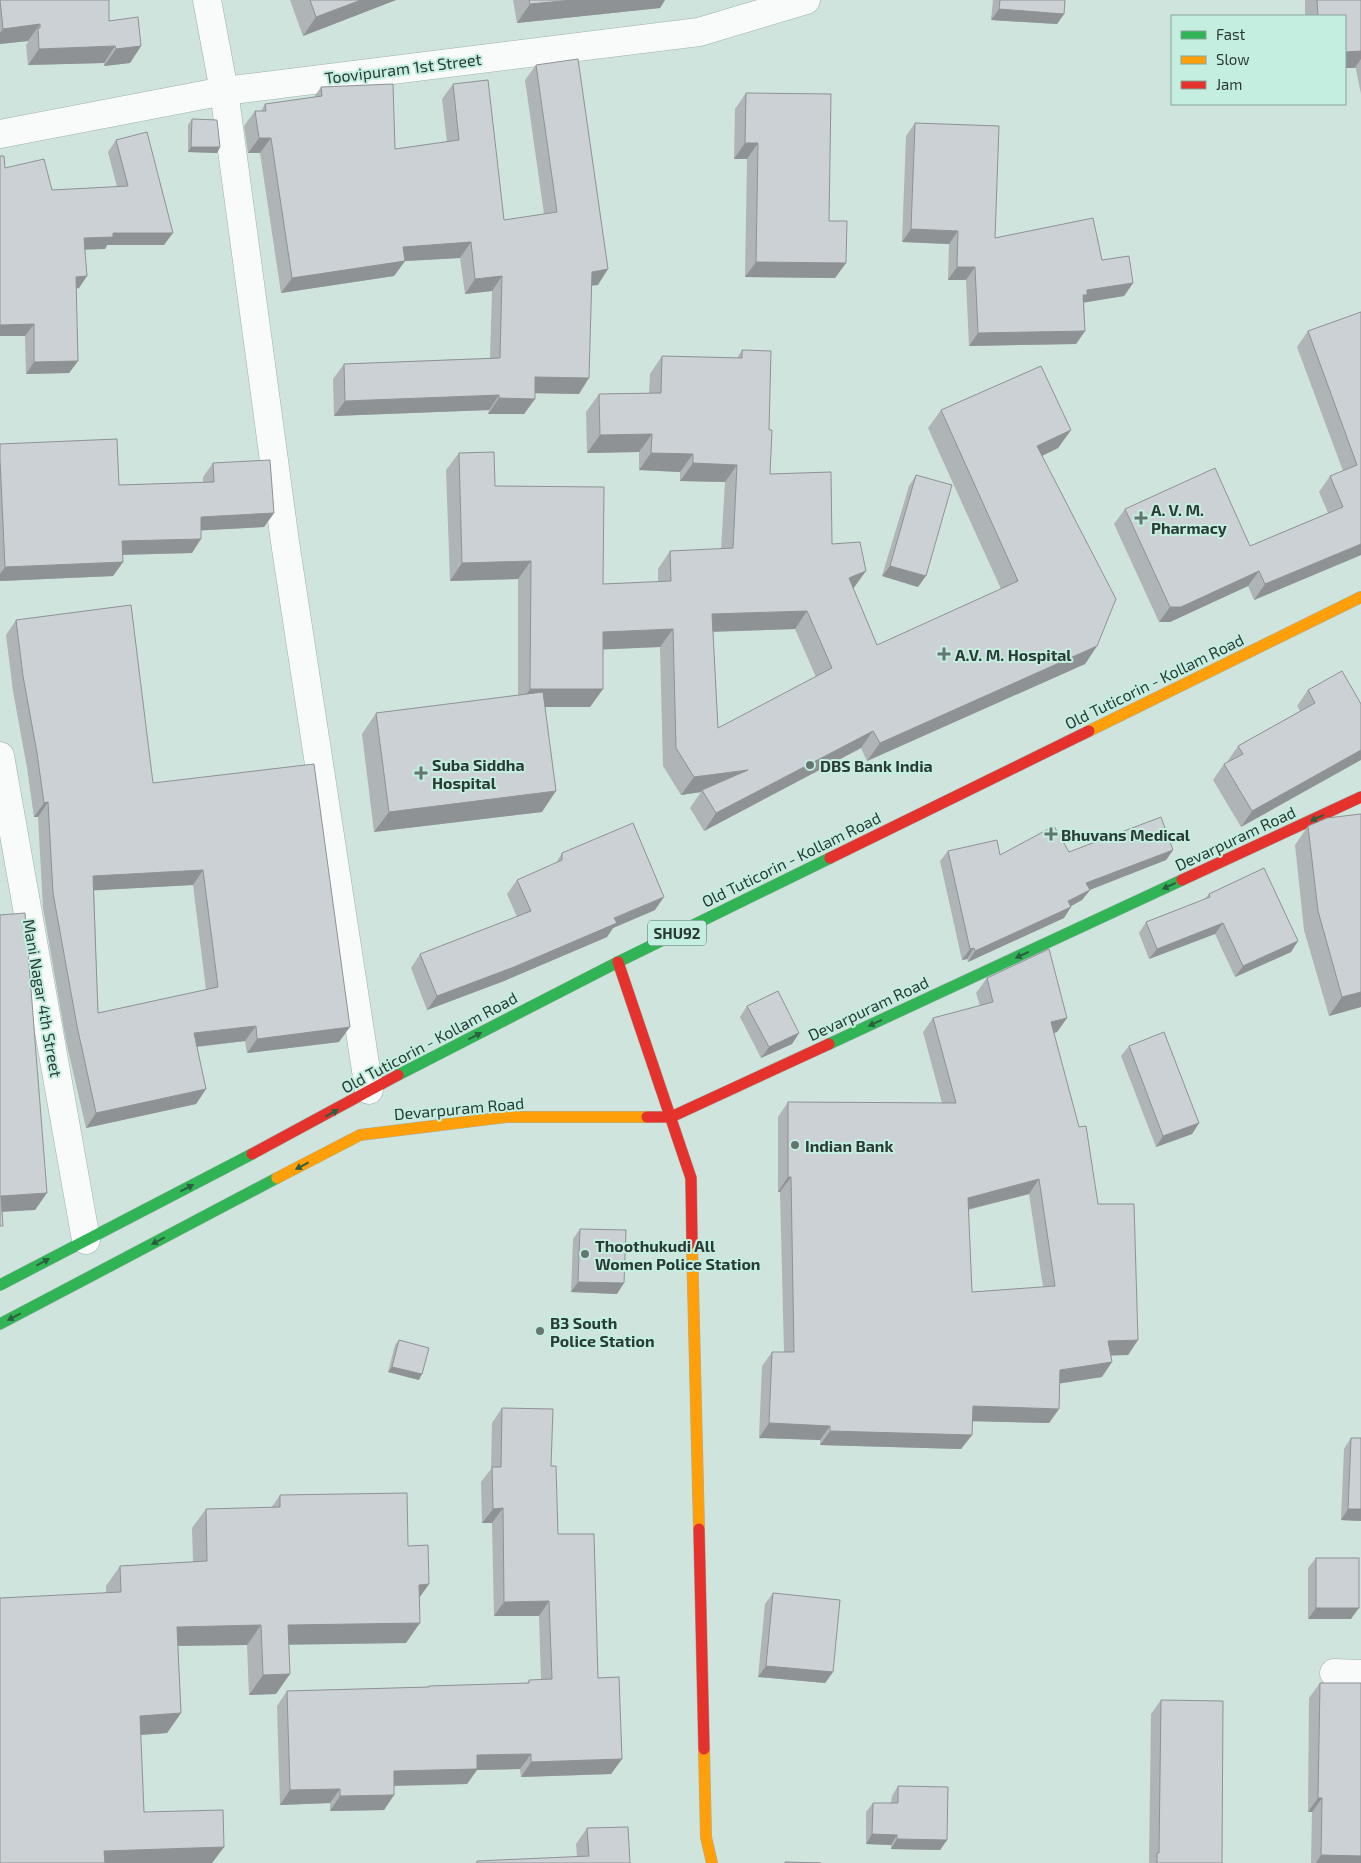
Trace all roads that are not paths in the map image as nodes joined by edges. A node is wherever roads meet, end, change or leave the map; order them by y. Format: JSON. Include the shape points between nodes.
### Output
{"nodes":[{"id":1,"x":207,"y":0,"type":"edge"},
{"id":2,"x":806,"y":0,"type":"edge"},
{"id":3,"x":224,"y":91,"type":"junction"},
{"id":4,"x":0,"y":134,"type":"edge"},
{"id":5,"x":1361,"y":597,"type":"edge"},
{"id":6,"x":0,"y":756,"type":"edge"},
{"id":7,"x":1361,"y":798,"type":"edge"},
{"id":8,"x":618,"y":962,"type":"junction"},
{"id":9,"x":369,"y":1090,"type":"junction"},
{"id":10,"x":671,"y":1118,"type":"junction"},
{"id":11,"x":86,"y":1240,"type":"junction"},
{"id":12,"x":0,"y":1285,"type":"edge"},
{"id":13,"x":0,"y":1324,"type":"edge"},
{"id":14,"x":1334,"y":1673,"type":"dead end"},
{"id":15,"x":1361,"y":1674,"type":"edge"},
{"id":16,"x":712,"y":1863,"type":"edge"}],
"edges":[{"from":1,"to":3,"type":"street"},
{"from":2,"to":3,"type":"street","name":"Toovipuram 1st Street","via":[[699,32]]},
{"from":3,"to":4,"type":"street","name":"Toovipuram 1st Street"},
{"from":3,"to":9,"type":"street","via":[[285,542]]},
{"from":5,"to":8,"type":"main road","name":"Old Tuticorin - Kollam Road","number":"SHU92"},
{"from":6,"to":11,"type":"street","name":"Mani Nagar 4th Street"},
{"from":7,"to":10,"type":"main road","name":"Devarpuram Road","one_way":true},
{"from":9,"to":8,"type":"main road","name":"Old Tuticorin - Kollam Road","number":"SHU92","one_way":true},
{"from":8,"to":10,"type":"main road"},
{"from":11,"to":9,"type":"main road","name":"Old Tuticorin - Kollam Road","number":"SHU92","one_way":true},
{"from":10,"to":13,"type":"main road","name":"Devarpuram Road","one_way":true,"via":[[506,1118],[360,1135]]},
{"from":10,"to":16,"type":"main road","via":[[691,1178],[706,1837]]},
{"from":12,"to":11,"type":"main road","name":"Old Tuticorin - Kollam Road","number":"SHU92","one_way":true},
{"from":14,"to":15,"type":"street"}]}
